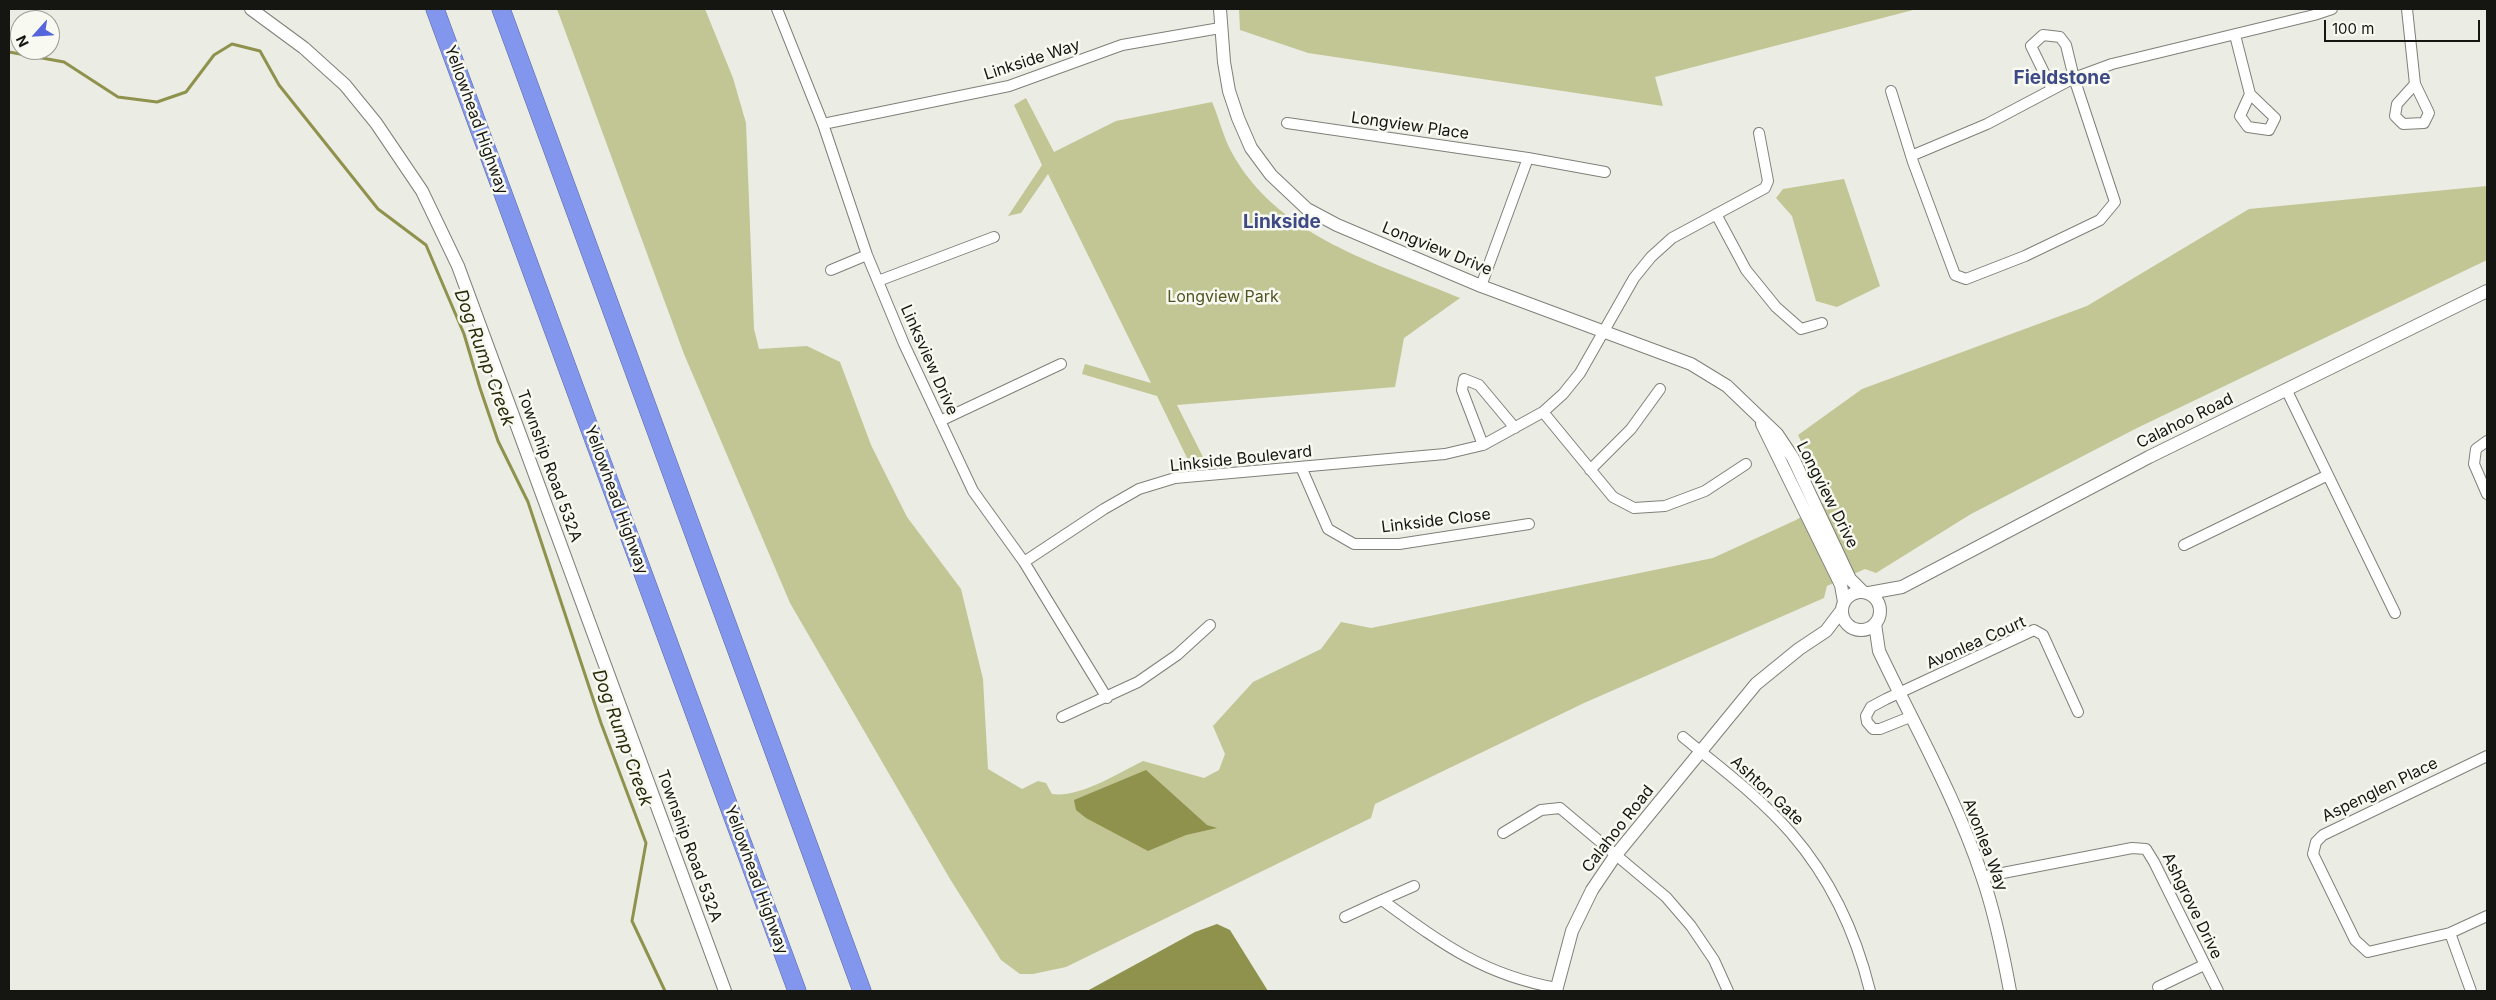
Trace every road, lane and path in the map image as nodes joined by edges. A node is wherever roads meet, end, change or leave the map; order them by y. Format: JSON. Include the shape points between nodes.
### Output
{"nodes":[{"id":1,"x":252,"y":9,"type":"edge"},
{"id":2,"x":435,"y":9,"type":"edge"},
{"id":3,"x":501,"y":9,"type":"edge"},
{"id":4,"x":777,"y":9,"type":"edge"},
{"id":5,"x":1220,"y":9,"type":"edge"},
{"id":6,"x":2332,"y":9,"type":"edge"},
{"id":7,"x":2407,"y":9,"type":"edge"},
{"id":8,"x":1220,"y":28,"type":"junction"},
{"id":9,"x":2235,"y":35,"type":"junction"},
{"id":10,"x":2074,"y":78,"type":"junction"},
{"id":11,"x":2415,"y":84,"type":"dead end"},
{"id":12,"x":2052,"y":88,"type":"junction"},
{"id":13,"x":1891,"y":91,"type":"dead end"},
{"id":14,"x":2250,"y":94,"type":"dead end"},
{"id":15,"x":1287,"y":123,"type":"dead end"},
{"id":16,"x":823,"y":124,"type":"junction"},
{"id":17,"x":1759,"y":133,"type":"dead end"},
{"id":18,"x":1911,"y":156,"type":"junction"},
{"id":19,"x":1528,"y":158,"type":"junction"},
{"id":20,"x":1604,"y":172,"type":"dead end"},
{"id":21,"x":1716,"y":214,"type":"junction"},
{"id":22,"x":994,"y":237,"type":"dead end"},
{"id":23,"x":867,"y":255,"type":"junction"},
{"id":24,"x":831,"y":270,"type":"dead end"},
{"id":25,"x":878,"y":281,"type":"junction"},
{"id":26,"x":1481,"y":286,"type":"junction"},
{"id":27,"x":2487,"y":291,"type":"edge"},
{"id":28,"x":1822,"y":323,"type":"dead end"},
{"id":29,"x":1604,"y":330,"type":"junction"},
{"id":30,"x":1061,"y":364,"type":"dead end"},
{"id":31,"x":1660,"y":389,"type":"dead end"},
{"id":32,"x":2286,"y":389,"type":"junction"},
{"id":33,"x":1542,"y":412,"type":"junction"},
{"id":34,"x":1758,"y":415,"type":"junction"},
{"id":35,"x":940,"y":421,"type":"junction"},
{"id":36,"x":1515,"y":428,"type":"junction"},
{"id":37,"x":2487,"y":441,"type":"edge"},
{"id":38,"x":1483,"y":445,"type":"junction"},
{"id":39,"x":1746,"y":464,"type":"dead end"},
{"id":40,"x":1301,"y":468,"type":"junction"},
{"id":41,"x":1590,"y":470,"type":"junction"},
{"id":42,"x":2328,"y":475,"type":"junction"},
{"id":43,"x":2487,"y":494,"type":"edge"},
{"id":44,"x":1529,"y":524,"type":"dead end"},
{"id":45,"x":2184,"y":545,"type":"dead end"},
{"id":46,"x":1024,"y":562,"type":"junction"},
{"id":47,"x":1902,"y":587,"type":"junction"},
{"id":48,"x":1866,"y":592,"type":"junction"},
{"id":49,"x":1843,"y":606,"type":"junction"},
{"id":50,"x":2395,"y":613,"type":"dead end"},
{"id":51,"x":1878,"y":619,"type":"junction"},
{"id":52,"x":1210,"y":625,"type":"dead end"},
{"id":53,"x":1856,"y":629,"type":"junction"},
{"id":54,"x":1826,"y":631,"type":"junction"},
{"id":55,"x":1879,"y":651,"type":"junction"},
{"id":56,"x":1899,"y":695,"type":"junction"},
{"id":57,"x":1107,"y":698,"type":"junction"},
{"id":58,"x":2078,"y":712,"type":"dead end"},
{"id":59,"x":1062,"y":717,"type":"dead end"},
{"id":60,"x":1910,"y":717,"type":"junction"},
{"id":61,"x":1683,"y":737,"type":"dead end"},
{"id":62,"x":1702,"y":752,"type":"junction"},
{"id":63,"x":2487,"y":756,"type":"edge"},
{"id":64,"x":1503,"y":832,"type":"dead end"},
{"id":65,"x":1615,"y":856,"type":"junction"},
{"id":66,"x":1982,"y":877,"type":"junction"},
{"id":67,"x":1414,"y":886,"type":"dead end"},
{"id":68,"x":1382,"y":900,"type":"junction"},
{"id":69,"x":2487,"y":916,"type":"edge"},
{"id":70,"x":1345,"y":917,"type":"dead end"},
{"id":71,"x":2450,"y":933,"type":"junction"},
{"id":72,"x":2204,"y":964,"type":"junction"},
{"id":73,"x":2158,"y":986,"type":"dead end"},
{"id":74,"x":1556,"y":990,"type":"edge"},
{"id":75,"x":725,"y":991,"type":"edge"},
{"id":76,"x":797,"y":991,"type":"edge"},
{"id":77,"x":862,"y":991,"type":"edge"},
{"id":78,"x":1728,"y":991,"type":"edge"},
{"id":79,"x":1870,"y":991,"type":"edge"},
{"id":80,"x":2010,"y":991,"type":"edge"},
{"id":81,"x":2218,"y":991,"type":"edge"},
{"id":82,"x":2471,"y":991,"type":"edge"}],
"edges":[{"from":1,"to":75,"type":"street","name":"Township Road 532A","via":[[304,48],[345,85],[376,123],[426,199],[458,266]]},
{"from":2,"to":76,"type":"highway","name":"Yellowhead Highway"},
{"from":3,"to":77,"type":"highway"},
{"from":4,"to":16,"type":"street","name":"Linksview Drive"},
{"from":5,"to":8,"type":"street","name":"Longview Drive"},
{"from":6,"to":9,"type":"street"},
{"from":7,"to":11,"type":"street"},
{"from":8,"to":16,"type":"street","name":"Linkside Way","via":[[1122,45],[1009,86]]},
{"from":8,"to":26,"type":"street","name":"Longview Drive","via":[[1229,91],[1251,148],[1271,175],[1314,213]]},
{"from":9,"to":10,"type":"street","via":[[2112,64]]},
{"from":9,"to":14,"type":"street"},
{"from":10,"to":12,"type":"street"},
{"from":10,"to":12,"type":"street","via":[[2066,45],[2060,36],[2043,35],[2031,46]]},
{"from":10,"to":18,"type":"street","via":[[2115,202],[2100,220],[2025,256],[1966,279],[1955,275]]},
{"from":12,"to":18,"type":"street","via":[[1987,124]]},
{"from":13,"to":18,"type":"street"},
{"from":15,"to":19,"type":"street","name":"Longview Place"},
{"from":16,"to":23,"type":"street","name":"Linksview Drive"},
{"from":17,"to":21,"type":"street","name":"Linkside Boulevard","via":[[1768,181],[1765,188]]},
{"from":19,"to":20,"type":"street","name":"Longview Place"},
{"from":19,"to":26,"type":"street"},
{"from":21,"to":28,"type":"street","via":[[1746,270],[1776,307],[1801,329]]},
{"from":21,"to":29,"type":"street","name":"Linkside Boulevard","via":[[1672,238],[1651,257],[1634,278]]},
{"from":22,"to":25,"type":"street"},
{"from":23,"to":24,"type":"street"},
{"from":23,"to":25,"type":"street","name":"Linksview Drive"},
{"from":25,"to":35,"type":"street","name":"Linksview Drive"},
{"from":26,"to":29,"type":"street","name":"Longview Drive"},
{"from":27,"to":32,"type":"street","name":"Calahoo Road"},
{"from":29,"to":33,"type":"street","name":"Linkside Boulevard","via":[[1580,373]]},
{"from":29,"to":34,"type":"street","name":"Longview Drive","via":[[1691,364],[1727,386]]},
{"from":30,"to":35,"type":"street"},
{"from":31,"to":41,"type":"street","via":[[1631,428]]},
{"from":32,"to":42,"type":"street"},
{"from":32,"to":47,"type":"street","name":"Calahoo Road","via":[[2018,524]]},
{"from":33,"to":36,"type":"street","name":"Linkside Boulevard"},
{"from":33,"to":41,"type":"street"},
{"from":34,"to":48,"type":"street","name":"Longview Drive","via":[[1777,434],[1793,458],[1850,579]]},
{"from":34,"to":49,"type":"street","name":"Longview Drive","via":[[1841,585]]},
{"from":35,"to":46,"type":"street","name":"Linksview Drive","via":[[972,491]]},
{"from":36,"to":38,"type":"street","name":"Linkside Boulevard"},
{"from":36,"to":38,"type":"street","via":[[1479,384],[1464,379],[1462,390]]},
{"from":37,"to":43,"type":"street","via":[[2476,449],[2474,456],[2476,471]]},
{"from":38,"to":40,"type":"street","name":"Linkside Boulevard","via":[[1445,454]]},
{"from":39,"to":41,"type":"street","via":[[1705,492],[1665,506],[1634,508],[1613,497]]},
{"from":40,"to":44,"type":"street","name":"Linkside Close","via":[[1328,529],[1354,544],[1399,544]]},
{"from":40,"to":46,"type":"street","name":"Linkside Boulevard","via":[[1175,478],[1140,489]]},
{"from":42,"to":45,"type":"street"},
{"from":42,"to":50,"type":"street"},
{"from":46,"to":57,"type":"street","name":"Linksview Drive"},
{"from":47,"to":48,"type":"street","name":"Calahoo Road"},
{"from":47,"to":51,"type":"street","name":"Calahoo Road","via":[[1889,599]]},
{"from":48,"to":49,"type":"street","via":[[1852,594]]},
{"from":48,"to":51,"type":"street","via":[[1878,601]]},
{"from":49,"to":53,"type":"street","via":[[1844,620]]},
{"from":49,"to":54,"type":"street","name":"Calahoo Road"},
{"from":51,"to":53,"type":"street","via":[[1864,630]]},
{"from":51,"to":55,"type":"street","name":"Avonlea Way"},
{"from":52,"to":57,"type":"street","via":[[1162,667]]},
{"from":53,"to":54,"type":"street","name":"Calahoo Road"},
{"from":53,"to":55,"type":"street","name":"Avonlea Way"},
{"from":54,"to":62,"type":"street","name":"Calahoo Road","via":[[1756,684]]},
{"from":55,"to":56,"type":"street","name":"Avonlea Way"},
{"from":56,"to":58,"type":"street","name":"Avonlea Court","via":[[2034,630],[2043,635]]},
{"from":56,"to":60,"type":"street","name":"Avonlea Way"},
{"from":56,"to":60,"type":"street","via":[[1871,707],[1866,716],[1867,722],[1873,729],[1880,729]]},
{"from":57,"to":59,"type":"street"},
{"from":60,"to":66,"type":"street","name":"Avonlea Way","via":[[1956,813]]},
{"from":61,"to":62,"type":"street"},
{"from":62,"to":65,"type":"street","name":"Calahoo Road"},
{"from":62,"to":79,"type":"street","name":"Ashton Gate","via":[[1791,832],[1815,865],[1850,928]]},
{"from":63,"to":71,"type":"street","name":"Aspenglen Place","via":[[2323,835],[2314,848],[2314,860],[2363,950],[2379,950]]},
{"from":64,"to":65,"type":"street","via":[[1541,810],[1560,808]]},
{"from":65,"to":74,"type":"street","name":"Calahoo Road","via":[[1592,890],[1572,931]]},
{"from":65,"to":78,"type":"street","via":[[1666,897],[1691,926],[1714,960]]},
{"from":66,"to":72,"type":"street","name":"Ashgrove Drive","via":[[2132,848],[2146,849]]},
{"from":66,"to":80,"type":"street","name":"Avonlea Way"},
{"from":67,"to":68,"type":"street"},
{"from":68,"to":70,"type":"street"},
{"from":68,"to":74,"type":"street","via":[[1448,948],[1502,974]]},
{"from":69,"to":71,"type":"street","name":"Aspenglen Place"},
{"from":71,"to":82,"type":"street"},
{"from":72,"to":73,"type":"street"},
{"from":72,"to":81,"type":"street","name":"Ashgrove Drive"}]}
